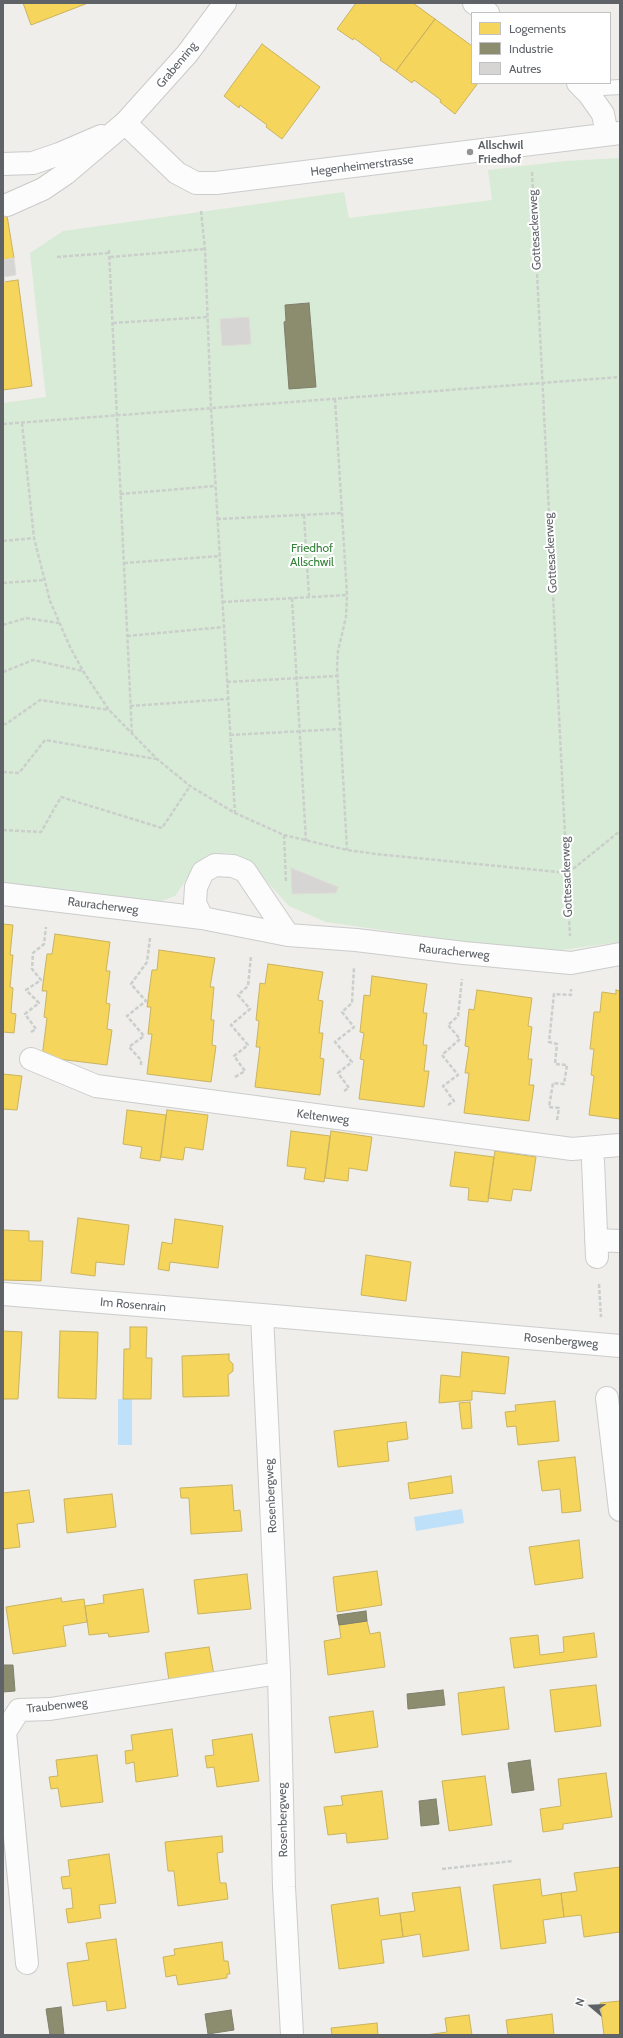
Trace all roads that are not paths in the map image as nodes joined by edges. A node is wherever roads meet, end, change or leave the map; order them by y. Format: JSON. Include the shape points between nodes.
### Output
{"nodes":[{"id":1,"x":225,"y":3,"type":"edge"},
{"id":2,"x":474,"y":3,"type":"edge"},
{"id":3,"x":487,"y":12,"type":"edge"},
{"id":4,"x":581,"y":86,"type":"edge"},
{"id":5,"x":620,"y":87,"type":"edge"},
{"id":6,"x":125,"y":123,"type":"junction"},
{"id":7,"x":614,"y":133,"type":"edge"},
{"id":8,"x":3,"y":164,"type":"edge"},
{"id":9,"x":8,"y":205,"type":"dead end"},
{"id":10,"x":3,"y":894,"type":"edge"},
{"id":11,"x":202,"y":918,"type":"junction"},
{"id":12,"x":288,"y":935,"type":"junction"},
{"id":13,"x":620,"y":954,"type":"edge"},
{"id":14,"x":31,"y":1059,"type":"road end"},
{"id":15,"x":620,"y":1145,"type":"edge"},
{"id":16,"x":593,"y":1161,"type":"dead end"},
{"id":17,"x":620,"y":1241,"type":"edge"},
{"id":18,"x":3,"y":1294,"type":"edge"},
{"id":19,"x":262,"y":1315,"type":"junction"},
{"id":20,"x":620,"y":1346,"type":"edge"},
{"id":21,"x":607,"y":1398,"type":"dead end"},
{"id":22,"x":620,"y":1510,"type":"edge"},
{"id":23,"x":279,"y":1673,"type":"junction"},
{"id":24,"x":27,"y":1962,"type":"dead end"},
{"id":25,"x":292,"y":2035,"type":"edge"}],
"edges":[{"from":1,"to":6,"type":"street","name":"Grabenring","via":[[187,54]]},
{"from":2,"to":3,"type":"street"},
{"from":4,"to":5,"type":"lane"},
{"from":4,"to":7,"type":"street","via":[[604,114]]},
{"from":6,"to":7,"type":"street","name":"Hegenheimerstrasse","via":[[177,173],[196,182],[216,183]]},
{"from":6,"to":8,"type":"street","name":"Grabenring","via":[[59,154],[33,163]]},
{"from":6,"to":9,"type":"street","name":"Grabenring","via":[[66,174],[43,189]]},
{"from":10,"to":11,"type":"street","name":"Rauracherweg"},
{"from":11,"to":12,"type":"street","name":"Rauracherweg"},
{"from":11,"to":12,"type":"street","via":[[195,903],[196,887],[203,872],[215,865],[232,866],[245,871]]},
{"from":12,"to":13,"type":"street","name":"Rauracherweg","via":[[570,963]]},
{"from":14,"to":15,"type":"street","name":"Keltenweg","via":[[96,1086],[572,1149]]},
{"from":16,"to":17,"type":"street","via":[[597,1249]]},
{"from":18,"to":19,"type":"street","name":"Im Rosenrain"},
{"from":19,"to":20,"type":"street","name":"Rosenbergweg"},
{"from":19,"to":23,"type":"street","name":"Rosenbergweg"},
{"from":21,"to":22,"type":"street"},
{"from":23,"to":24,"type":"street","name":"Traubenweg","via":[[50,1709],[19,1710],[5,1732]]},
{"from":23,"to":25,"type":"street","name":"Rosenbergweg","via":[[284,1887]]}]}
